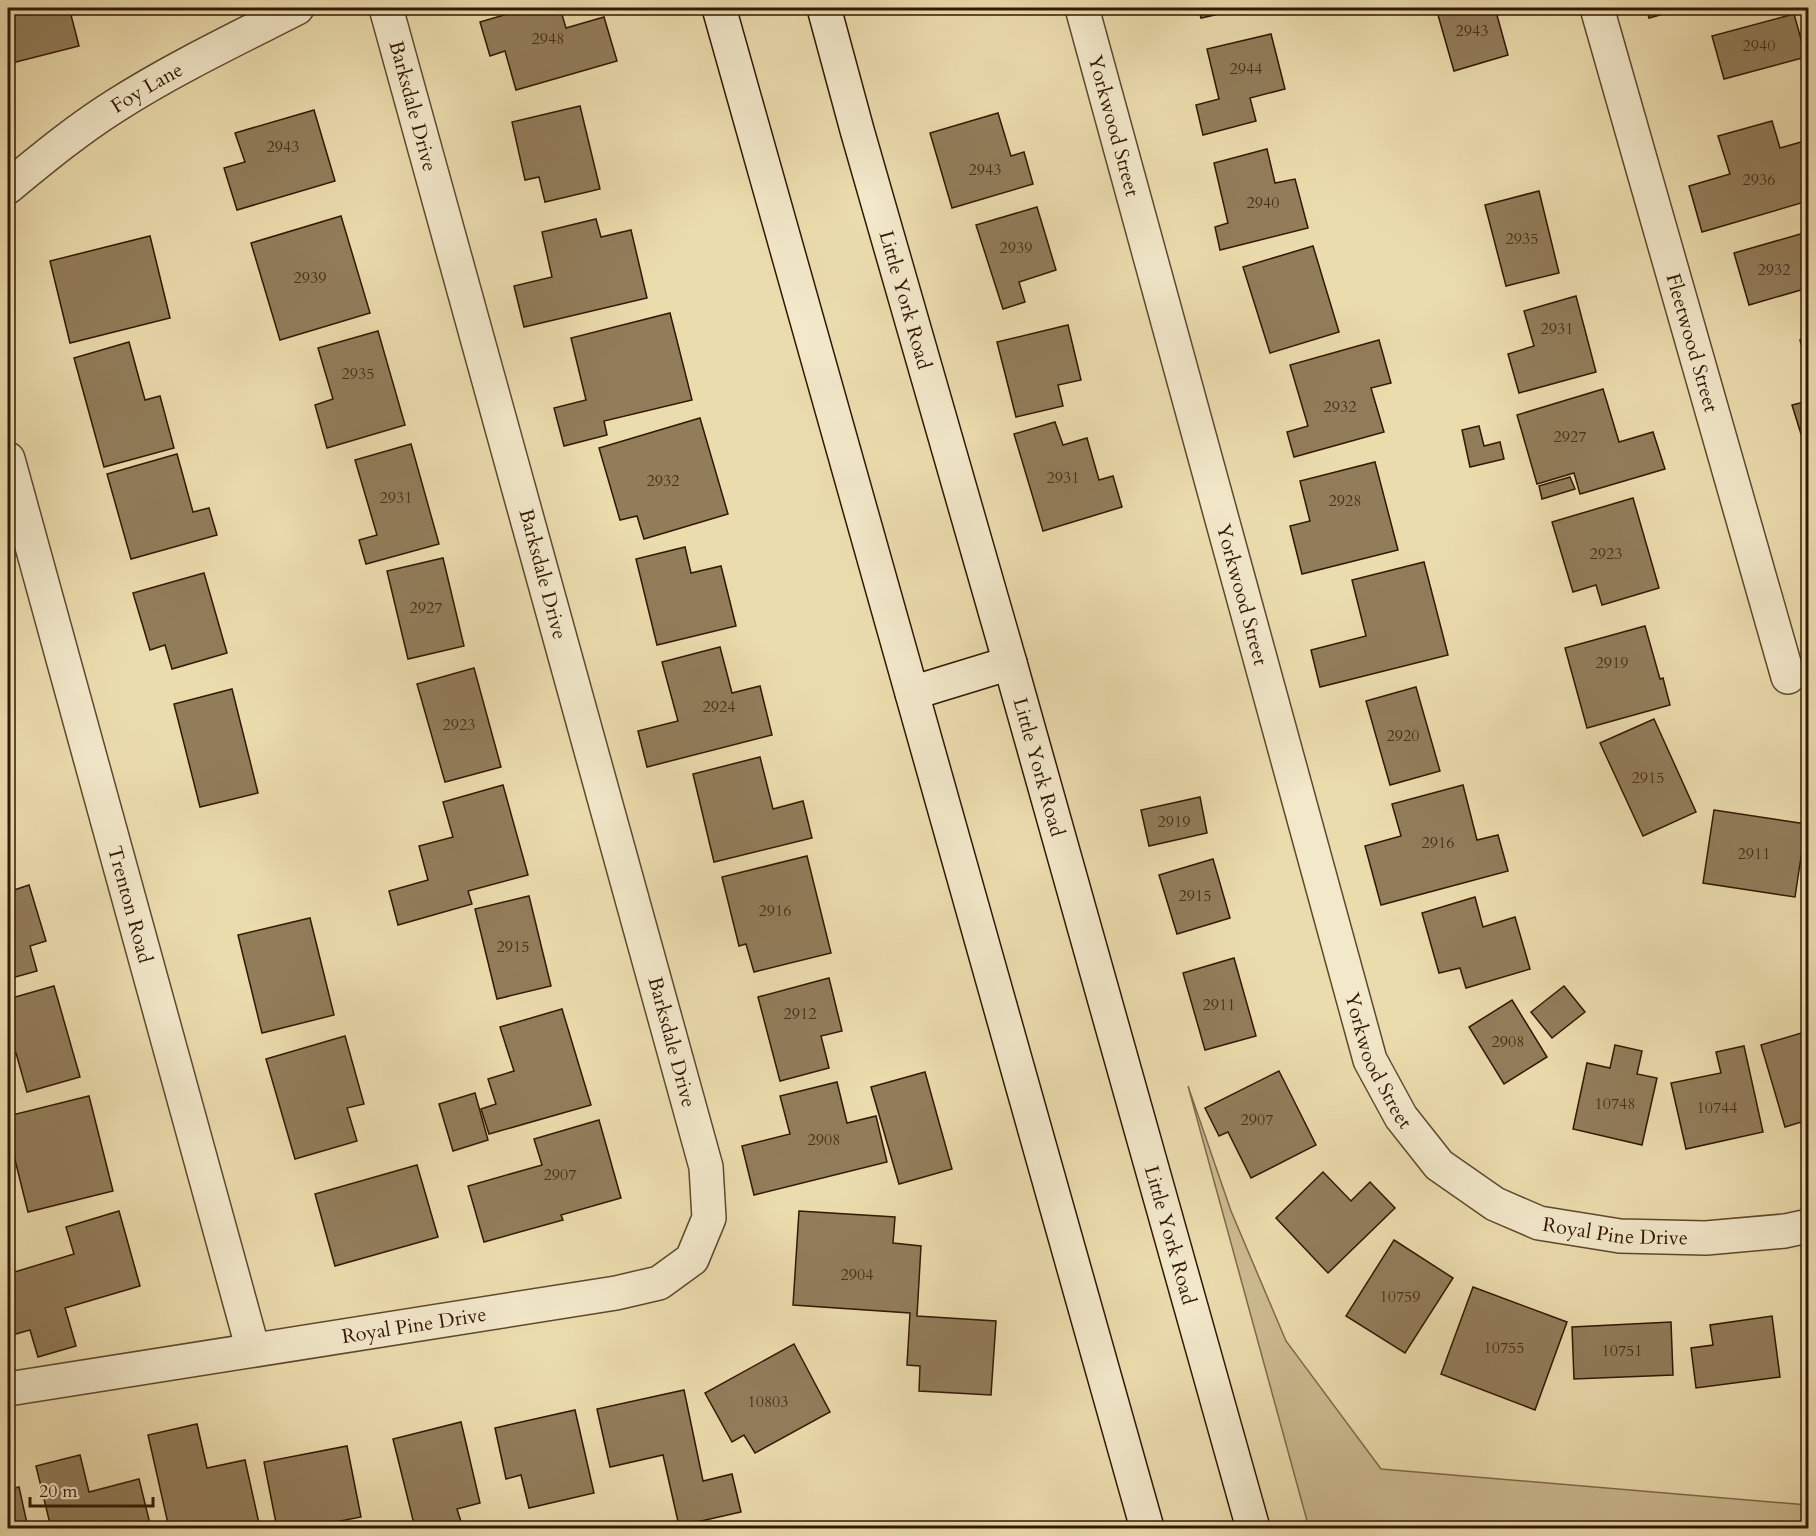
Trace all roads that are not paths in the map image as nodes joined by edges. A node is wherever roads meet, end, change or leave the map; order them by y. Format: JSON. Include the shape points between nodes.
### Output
{"nodes":[{"id":1,"x":297,"y":8,"type":"edge"},
{"id":2,"x":386,"y":8,"type":"edge"},
{"id":3,"x":718,"y":8,"type":"edge"},
{"id":4,"x":824,"y":8,"type":"edge"},
{"id":5,"x":1082,"y":8,"type":"edge"},
{"id":6,"x":1597,"y":8,"type":"edge"},
{"id":7,"x":8,"y":187,"type":"edge"},
{"id":8,"x":8,"y":459,"type":"edge"},
{"id":9,"x":1010,"y":663,"type":"junction"},
{"id":10,"x":1788,"y":677,"type":"dead end"},
{"id":11,"x":912,"y":693,"type":"junction"},
{"id":12,"x":699,"y":1140,"type":"joint"},
{"id":13,"x":1439,"y":1165,"type":"joint"},
{"id":14,"x":1809,"y":1226,"type":"edge"},
{"id":15,"x":253,"y":1350,"type":"junction"},
{"id":16,"x":8,"y":1389,"type":"edge"},
{"id":17,"x":1147,"y":1528,"type":"edge"},
{"id":18,"x":1253,"y":1528,"type":"edge"}],
"edges":[{"from":1,"to":7,"type":"street","name":"Foy Lane","via":[[114,107]]},
{"from":2,"to":12,"type":"street","name":"Barksdale Drive"},
{"from":3,"to":11,"type":"street"},
{"from":4,"to":9,"type":"street","name":"Little York Road"},
{"from":5,"to":13,"type":"street","name":"Yorkwood Street","via":[[1370,1060],[1401,1117]]},
{"from":6,"to":10,"type":"street","name":"Fleetwood Street"},
{"from":8,"to":15,"type":"street","name":"Trenton Road"},
{"from":9,"to":11,"type":"street"},
{"from":9,"to":18,"type":"street","name":"Little York Road"},
{"from":11,"to":17,"type":"street"},
{"from":12,"to":15,"type":"street","name":"Royal Pine Drive","via":[[706,1167],[709,1218],[692,1259],[659,1283]]},
{"from":13,"to":14,"type":"street","name":"Royal Pine Drive","via":[[1495,1204],[1539,1223],[1620,1236],[1706,1238]]},
{"from":15,"to":16,"type":"street","name":"Royal Pine Drive"}]}
